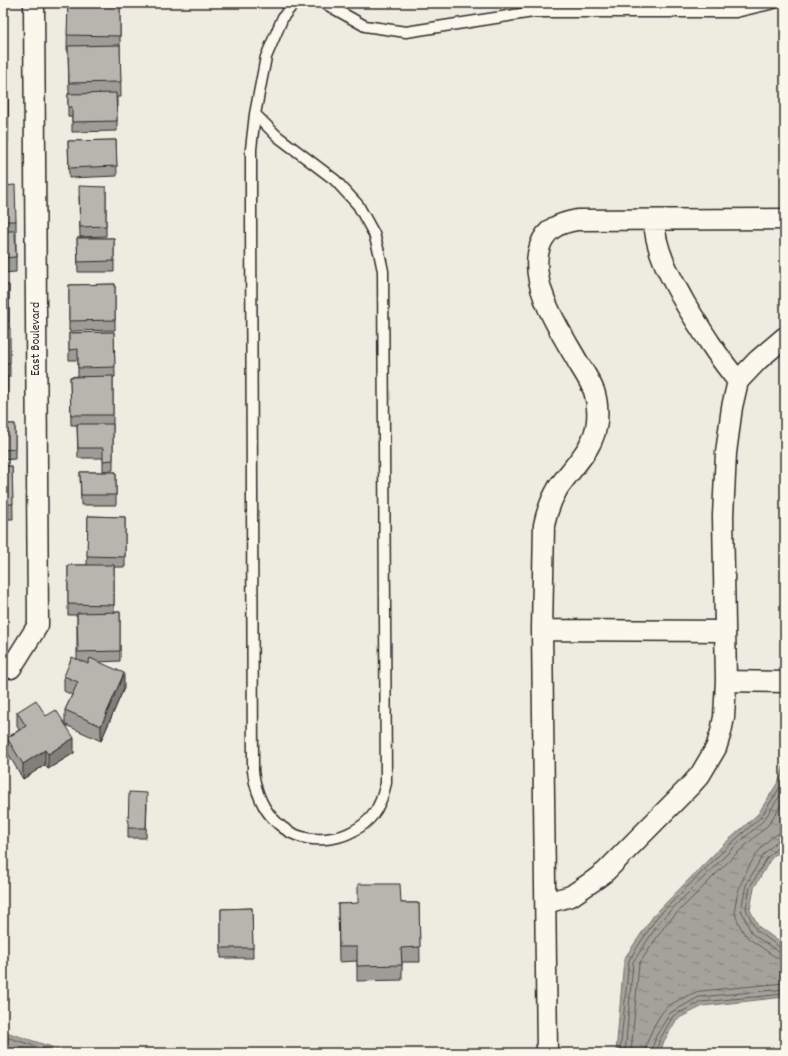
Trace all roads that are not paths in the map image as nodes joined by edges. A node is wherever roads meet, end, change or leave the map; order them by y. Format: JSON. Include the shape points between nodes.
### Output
{"nodes":[{"id":1,"x":34,"y":3,"type":"edge"},
{"id":2,"x":294,"y":3,"type":"edge"},
{"id":3,"x":324,"y":3,"type":"edge"},
{"id":4,"x":774,"y":3,"type":"edge"},
{"id":5,"x":255,"y":114,"type":"junction"},
{"id":6,"x":785,"y":219,"type":"edge"},
{"id":7,"x":654,"y":220,"type":"junction"},
{"id":8,"x":785,"y":337,"type":"edge"},
{"id":9,"x":738,"y":381,"type":"junction"},
{"id":10,"x":542,"y":630,"type":"junction"},
{"id":11,"x":725,"y":632,"type":"junction"},
{"id":12,"x":11,"y":668,"type":"dead end"},
{"id":13,"x":726,"y":681,"type":"junction"},
{"id":14,"x":785,"y":682,"type":"edge"},
{"id":15,"x":546,"y":903,"type":"junction"},
{"id":16,"x":546,"y":1053,"type":"edge"}],
"edges":[{"from":1,"to":12,"type":"street","name":"East Boulevard","via":[[38,624]]},
{"from":2,"to":5,"type":"lane","via":[[283,17],[266,57]]},
{"from":3,"to":4,"type":"lane","via":[[366,26],[406,32],[533,12],[736,12]]},
{"from":5,"to":5,"type":"lane","via":[[251,149],[253,771],[259,798],[269,814],[282,827],[298,836],[322,840],[340,837],[357,829],[371,816],[381,801],[386,783],[382,271],[380,252],[374,234],[358,205],[335,180],[277,136]]},
{"from":6,"to":7,"type":"street"},
{"from":7,"to":9,"type":"street","via":[[658,246],[669,274],[700,329]]},
{"from":7,"to":10,"type":"street","via":[[566,222],[556,226],[541,241],[537,265],[542,291],[554,320],[593,389],[598,411],[589,446],[559,487],[547,511],[543,540]]},
{"from":8,"to":9,"type":"street"},
{"from":9,"to":11,"type":"street","via":[[728,430],[724,479]]},
{"from":10,"to":11,"type":"street"},
{"from":10,"to":15,"type":"street"},
{"from":11,"to":13,"type":"street"},
{"from":13,"to":14,"type":"street"},
{"from":13,"to":15,"type":"street","via":[[726,706],[721,732],[716,748],[700,775],[605,872],[571,896]]},
{"from":15,"to":16,"type":"street"}]}
